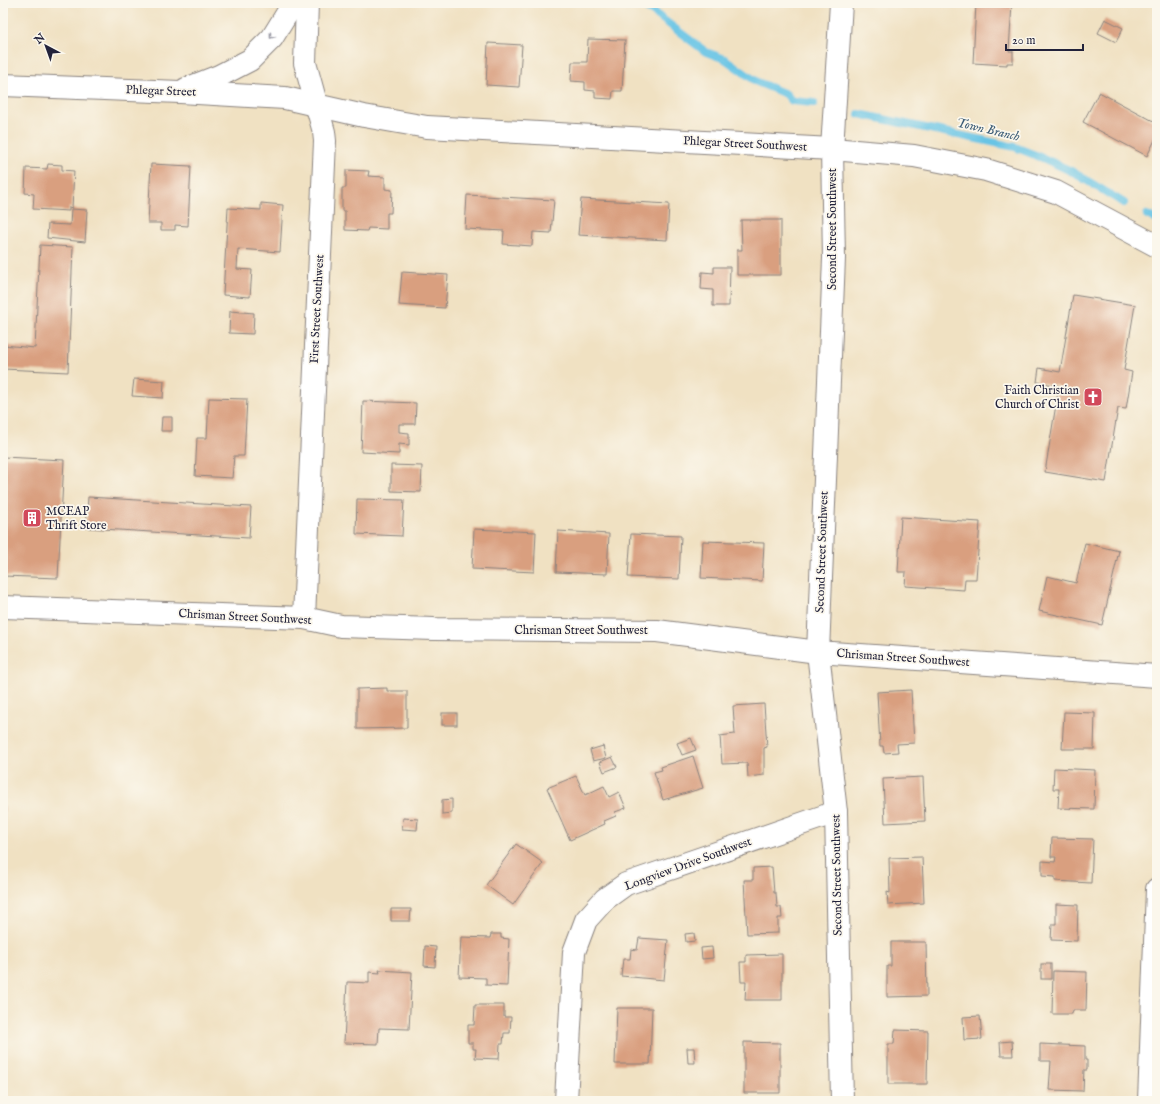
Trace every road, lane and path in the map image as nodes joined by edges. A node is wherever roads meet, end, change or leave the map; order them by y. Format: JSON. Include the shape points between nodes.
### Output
{"nodes":[{"id":1,"x":291,"y":3,"type":"edge"},
{"id":2,"x":307,"y":3,"type":"edge"},
{"id":3,"x":841,"y":3,"type":"edge"},
{"id":4,"x":3,"y":85,"type":"edge"},
{"id":5,"x":180,"y":92,"type":"junction"},
{"id":6,"x":317,"y":106,"type":"junction"},
{"id":7,"x":832,"y":149,"type":"junction"},
{"id":8,"x":1157,"y":246,"type":"edge"},
{"id":9,"x":3,"y":607,"type":"edge"},
{"id":10,"x":304,"y":618,"type":"junction"},
{"id":11,"x":818,"y":652,"type":"junction"},
{"id":12,"x":1157,"y":676,"type":"edge"},
{"id":13,"x":836,"y":812,"type":"junction"},
{"id":14,"x":1157,"y":889,"type":"edge"},
{"id":15,"x":1154,"y":1042,"type":"edge"},
{"id":16,"x":566,"y":1101,"type":"edge"},
{"id":17,"x":842,"y":1101,"type":"edge"},
{"id":18,"x":1149,"y":1101,"type":"edge"}],
"edges":[{"from":1,"to":5,"type":"street","one_way":true,"via":[[272,38],[250,60]]},
{"from":2,"to":6,"type":"street","name":"First Street Southwest","via":[[305,63]]},
{"from":3,"to":7,"type":"street","name":"Second Street Southwest"},
{"from":4,"to":5,"type":"street","name":"Phlegar Street"},
{"from":5,"to":6,"type":"street","name":"Phlegar Street","via":[[285,98]]},
{"from":6,"to":7,"type":"street","name":"Phlegar Street Southwest","via":[[427,127]]},
{"from":6,"to":10,"type":"street","name":"First Street Southwest","via":[[325,141]]},
{"from":7,"to":8,"type":"street","name":"Phlegar Street Southwest","via":[[914,156],[986,170],[1056,192]]},
{"from":7,"to":11,"type":"street","name":"Second Street Southwest","via":[[834,258]]},
{"from":9,"to":10,"type":"street","name":"Chrisman Street Southwest"},
{"from":10,"to":11,"type":"street","name":"Chrisman Street Southwest","via":[[341,626],[657,631]]},
{"from":11,"to":12,"type":"street","name":"Chrisman Street Southwest"},
{"from":11,"to":13,"type":"street","name":"Second Street Southwest"},
{"from":13,"to":16,"type":"street","name":"Longview Drive Southwest","via":[[626,884],[605,899],[586,920],[574,952]]},
{"from":13,"to":17,"type":"street","name":"Second Street Southwest"},
{"from":14,"to":15,"type":"street"},
{"from":15,"to":18,"type":"street"}]}
